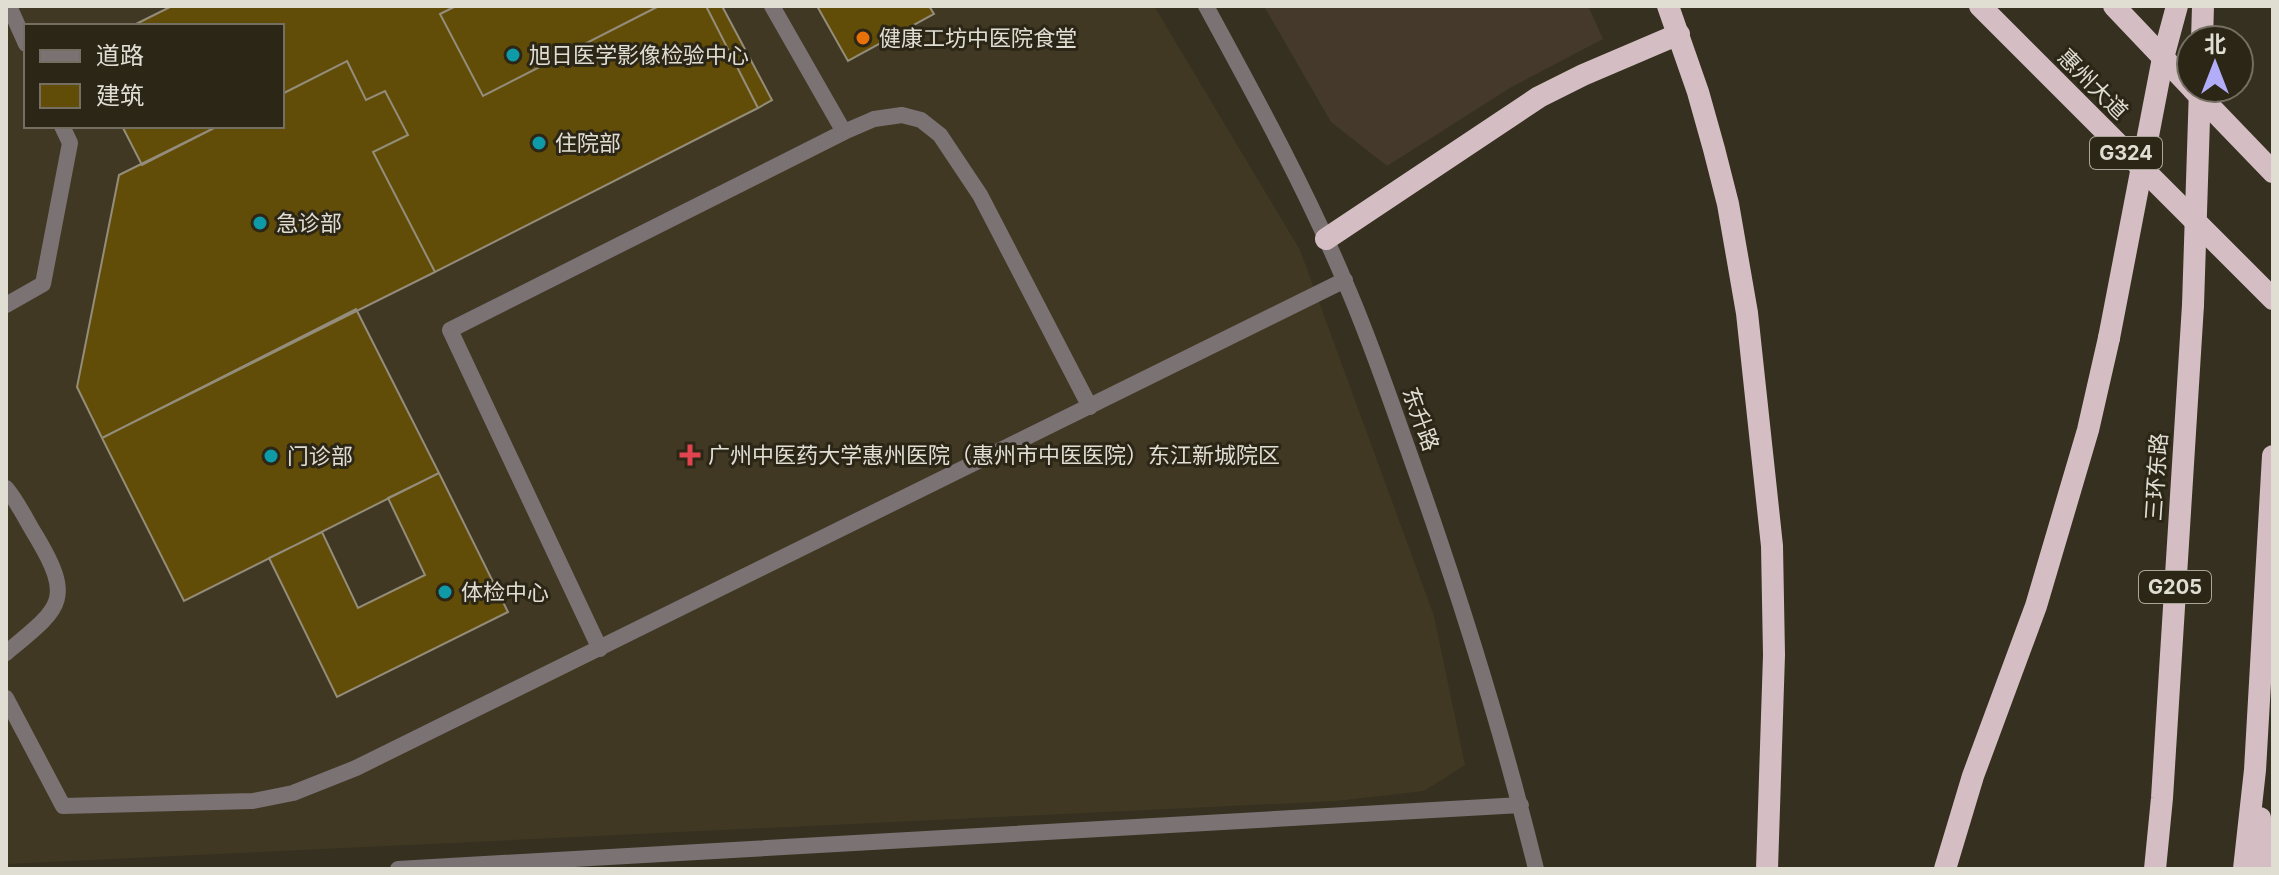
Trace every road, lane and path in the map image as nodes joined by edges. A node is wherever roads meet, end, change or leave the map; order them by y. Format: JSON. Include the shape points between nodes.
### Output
{"nodes":[{"id":1,"x":9,"y":6,"type":"edge"},
{"id":2,"x":772,"y":6,"type":"edge"},
{"id":3,"x":1206,"y":6,"type":"edge"},
{"id":4,"x":1668,"y":6,"type":"edge"},
{"id":5,"x":1980,"y":6,"type":"edge"},
{"id":6,"x":2114,"y":6,"type":"edge"},
{"id":7,"x":2177,"y":6,"type":"edge"},
{"id":8,"x":1679,"y":34,"type":"junction"},
{"id":9,"x":24,"y":40,"type":"edge"},
{"id":10,"x":2175,"y":69,"type":"edge"},
{"id":11,"x":2199,"y":104,"type":"edge"},
{"id":12,"x":2208,"y":104,"type":"edge"},
{"id":13,"x":63,"y":128,"type":"edge"},
{"id":14,"x":844,"y":132,"type":"junction"},
{"id":15,"x":2273,"y":172,"type":"edge"},
{"id":16,"x":1326,"y":239,"type":"junction"},
{"id":17,"x":1345,"y":280,"type":"junction"},
{"id":18,"x":2273,"y":299,"type":"edge"},
{"id":19,"x":6,"y":305,"type":"edge"},
{"id":20,"x":1090,"y":407,"type":"junction"},
{"id":21,"x":2273,"y":456,"type":"edge"},
{"id":22,"x":6,"y":488,"type":"edge"},
{"id":23,"x":600,"y":649,"type":"junction"},
{"id":24,"x":6,"y":653,"type":"edge"},
{"id":25,"x":2273,"y":663,"type":"edge"},
{"id":26,"x":2260,"y":686,"type":"junction"},
{"id":27,"x":6,"y":698,"type":"edge"},
{"id":28,"x":2255,"y":770,"type":"junction"},
{"id":29,"x":1521,"y":805,"type":"junction"},
{"id":30,"x":398,"y":869,"type":"edge"},
{"id":31,"x":1536,"y":869,"type":"edge"},
{"id":32,"x":1767,"y":869,"type":"edge"},
{"id":33,"x":1945,"y":869,"type":"edge"},
{"id":34,"x":2155,"y":869,"type":"edge"},
{"id":35,"x":2244,"y":869,"type":"edge"},
{"id":36,"x":2265,"y":869,"type":"edge"}],
"edges":[{"from":1,"to":9,"type":"street"},
{"from":2,"to":14,"type":"street"},
{"from":3,"to":16,"type":"street","name":"东升路"},
{"from":4,"to":8,"type":"highway"},
{"from":5,"to":18,"type":"highway","name":"惠州大道","number":"G324"},
{"from":6,"to":10,"type":"highway"},
{"from":7,"to":33,"type":"highway","bridge":true,"via":[[2088,430],[2036,606]]},
{"from":8,"to":16,"type":"highway","via":[[1539,97]]},
{"from":8,"to":32,"type":"highway","via":[[1728,204],[1759,419],[1773,577]]},
{"from":11,"to":34,"type":"highway","name":"三环东路","number":"G205","bridge":true,"via":[[2193,305]]},
{"from":12,"to":15,"type":"highway"},
{"from":13,"to":19,"type":"street","via":[[70,143],[43,284]]},
{"from":14,"to":20,"type":"street","via":[[874,119],[902,115],[921,120],[940,135],[980,195]]},
{"from":14,"to":23,"type":"street","via":[[450,330]]},
{"from":16,"to":17,"type":"street","name":"东升路"},
{"from":17,"to":20,"type":"street"},
{"from":17,"to":29,"type":"street","name":"东升路","via":[[1448,562]]},
{"from":20,"to":23,"type":"street"},
{"from":21,"to":26,"type":"highway"},
{"from":22,"to":24,"type":"street","via":[[52,562],[58,591],[46,619]]},
{"from":23,"to":27,"type":"street","via":[[344,773],[293,793],[253,801],[63,806]]},
{"from":25,"to":26,"type":"highway"},
{"from":26,"to":28,"type":"highway"},
{"from":28,"to":35,"type":"highway"},
{"from":28,"to":36,"type":"highway"},
{"from":29,"to":30,"type":"street"},
{"from":29,"to":31,"type":"street","name":"东升路"}]}
